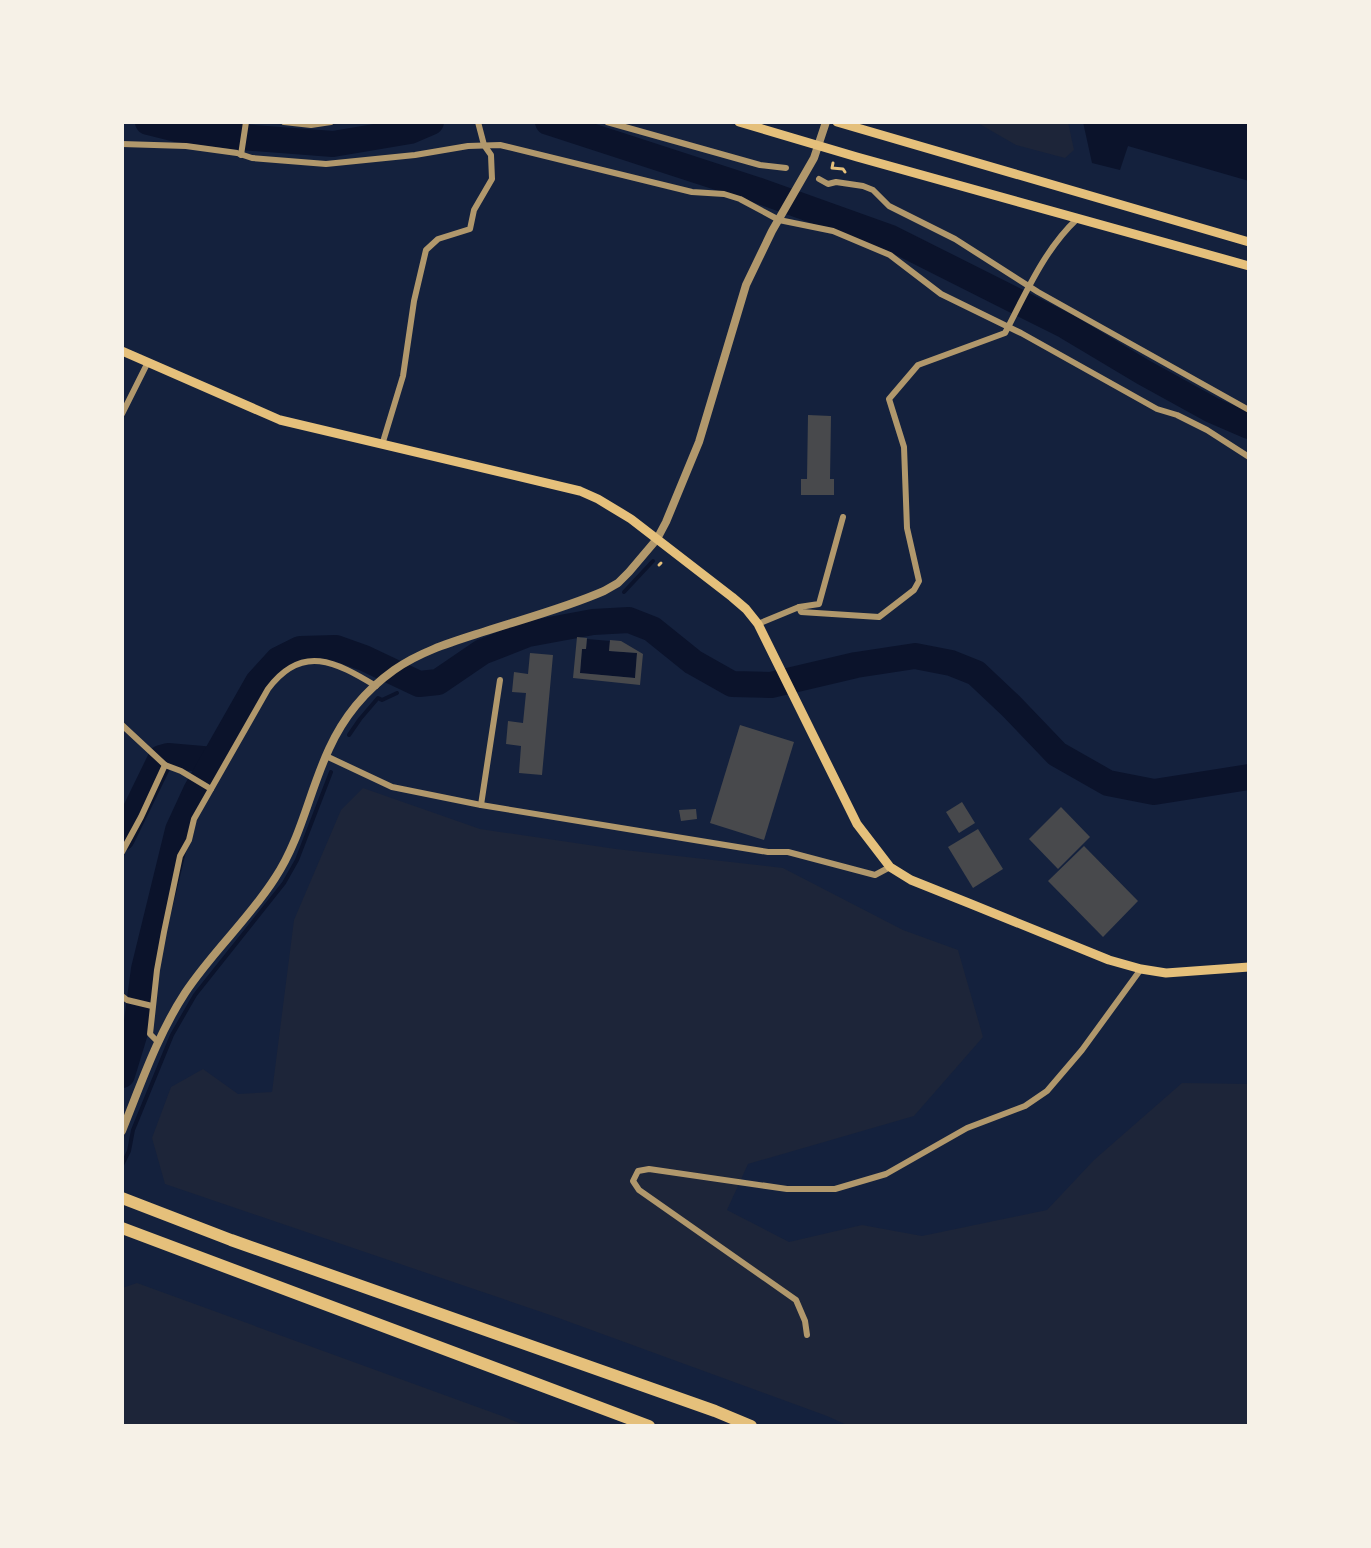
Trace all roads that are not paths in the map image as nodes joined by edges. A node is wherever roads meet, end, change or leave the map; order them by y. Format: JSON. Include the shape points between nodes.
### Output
{"nodes":[{"id":1,"x":246,"y":122,"type":"edge"},
{"id":2,"x":284,"y":122,"type":"edge"},
{"id":3,"x":331,"y":122,"type":"edge"},
{"id":4,"x":478,"y":122,"type":"edge"},
{"id":5,"x":607,"y":122,"type":"edge"},
{"id":6,"x":739,"y":122,"type":"edge"},
{"id":7,"x":826,"y":122,"type":"edge"},
{"id":8,"x":837,"y":122,"type":"edge"},
{"id":9,"x":484,"y":143,"type":"junction"},
{"id":10,"x":122,"y":144,"type":"edge"},
{"id":11,"x":819,"y":145,"type":"junction"},
{"id":12,"x":241,"y":154,"type":"junction"},
{"id":13,"x":786,"y":168,"type":"dead end"},
{"id":14,"x":819,"y":179,"type":"dead end"},
{"id":15,"x":780,"y":217,"type":"junction"},
{"id":16,"x":1077,"y":219,"type":"junction"},
{"id":17,"x":1249,"y":242,"type":"edge"},
{"id":18,"x":1249,"y":266,"type":"edge"},
{"id":19,"x":1028,"y":288,"type":"junction"},
{"id":20,"x":1009,"y":325,"type":"junction"},
{"id":21,"x":122,"y":351,"type":"edge"},
{"id":22,"x":148,"y":362,"type":"junction"},
{"id":23,"x":1249,"y":410,"type":"edge"},
{"id":24,"x":122,"y":414,"type":"edge"},
{"id":25,"x":382,"y":445,"type":"junction"},
{"id":26,"x":1249,"y":457,"type":"edge"},
{"id":27,"x":843,"y":517,"type":"dead end"},
{"id":28,"x":657,"y":539,"type":"junction"},
{"id":29,"x":799,"y":607,"type":"junction"},
{"id":30,"x":758,"y":624,"type":"junction"},
{"id":31,"x":500,"y":680,"type":"dead end"},
{"id":32,"x":377,"y":684,"type":"junction"},
{"id":33,"x":122,"y":725,"type":"edge"},
{"id":34,"x":326,"y":756,"type":"junction"},
{"id":35,"x":165,"y":765,"type":"junction"},
{"id":36,"x":209,"y":787,"type":"junction"},
{"id":37,"x":481,"y":805,"type":"junction"},
{"id":38,"x":122,"y":852,"type":"edge"},
{"id":39,"x":890,"y":867,"type":"junction"},
{"id":40,"x":1249,"y":967,"type":"edge"},
{"id":41,"x":1141,"y":969,"type":"junction"},
{"id":42,"x":124,"y":998,"type":"edge"},
{"id":43,"x":150,"y":1006,"type":"junction"},
{"id":44,"x":158,"y":1042,"type":"junction"},
{"id":45,"x":122,"y":1131,"type":"edge"},
{"id":46,"x":122,"y":1198,"type":"edge"},
{"id":47,"x":122,"y":1228,"type":"edge"},
{"id":48,"x":807,"y":1335,"type":"dead end"},
{"id":49,"x":649,"y":1426,"type":"edge"},
{"id":50,"x":751,"y":1426,"type":"edge"}],
"edges":[{"from":1,"to":12,"type":"street"},
{"from":2,"to":3,"type":"street"},
{"from":4,"to":9,"type":"street"},
{"from":5,"to":13,"type":"street"},
{"from":6,"to":11,"type":"main road"},
{"from":7,"to":11,"type":"street"},
{"from":8,"to":17,"type":"main road"},
{"from":9,"to":12,"type":"street","via":[[326,164]]},
{"from":9,"to":15,"type":"street","via":[[697,193],[732,196]]},
{"from":9,"to":25,"type":"street","via":[[491,155],[492,179],[470,229],[438,239],[426,250],[403,376]]},
{"from":10,"to":12,"type":"street"},
{"from":11,"to":15,"type":"street"},
{"from":11,"to":16,"type":"main road"},
{"from":14,"to":19,"type":"street","via":[[873,190],[889,206],[955,239]]},
{"from":15,"to":20,"type":"street","via":[[879,250],[941,294]]},
{"from":15,"to":28,"type":"street","via":[[746,285],[699,442]]},
{"from":16,"to":18,"type":"main road"},
{"from":16,"to":19,"type":"street"},
{"from":19,"to":20,"type":"street"},
{"from":19,"to":23,"type":"street"},
{"from":20,"to":26,"type":"street"},
{"from":20,"to":29,"type":"street","via":[[1005,333],[918,365],[889,399],[904,447],[907,528],[919,581],[914,590],[879,617],[801,612]]},
{"from":21,"to":22,"type":"main road"},
{"from":22,"to":24,"type":"street"},
{"from":22,"to":25,"type":"main road","via":[[280,420]]},
{"from":25,"to":28,"type":"main road","via":[[580,491]]},
{"from":27,"to":29,"type":"street","via":[[819,604]]},
{"from":28,"to":30,"type":"main road"},
{"from":28,"to":32,"type":"street","via":[[618,583],[604,591],[431,649]]},
{"from":29,"to":30,"type":"street"},
{"from":30,"to":39,"type":"main road","via":[[857,824]]},
{"from":31,"to":37,"type":"street"},
{"from":32,"to":34,"type":"street","via":[[351,712]]},
{"from":32,"to":36,"type":"street","via":[[327,661],[304,662],[283,673]]},
{"from":33,"to":35,"type":"street"},
{"from":34,"to":37,"type":"street","via":[[392,787]]},
{"from":34,"to":44,"type":"street","via":[[276,878],[187,989]]},
{"from":35,"to":36,"type":"street"},
{"from":35,"to":38,"type":"street"},
{"from":36,"to":43,"type":"street","via":[[180,856]]},
{"from":37,"to":39,"type":"street","via":[[788,852],[875,875]]},
{"from":39,"to":41,"type":"main road","via":[[911,880]]},
{"from":40,"to":41,"type":"main road","via":[[1166,973]]},
{"from":41,"to":48,"type":"street","via":[[1047,1091],[886,1174],[835,1189],[787,1189],[638,1171],[633,1181],[639,1190],[796,1300]]},
{"from":42,"to":43,"type":"street"},
{"from":43,"to":44,"type":"street","via":[[150,1034]]},
{"from":44,"to":45,"type":"street"},
{"from":46,"to":50,"type":"highway"},
{"from":47,"to":49,"type":"highway"}]}
